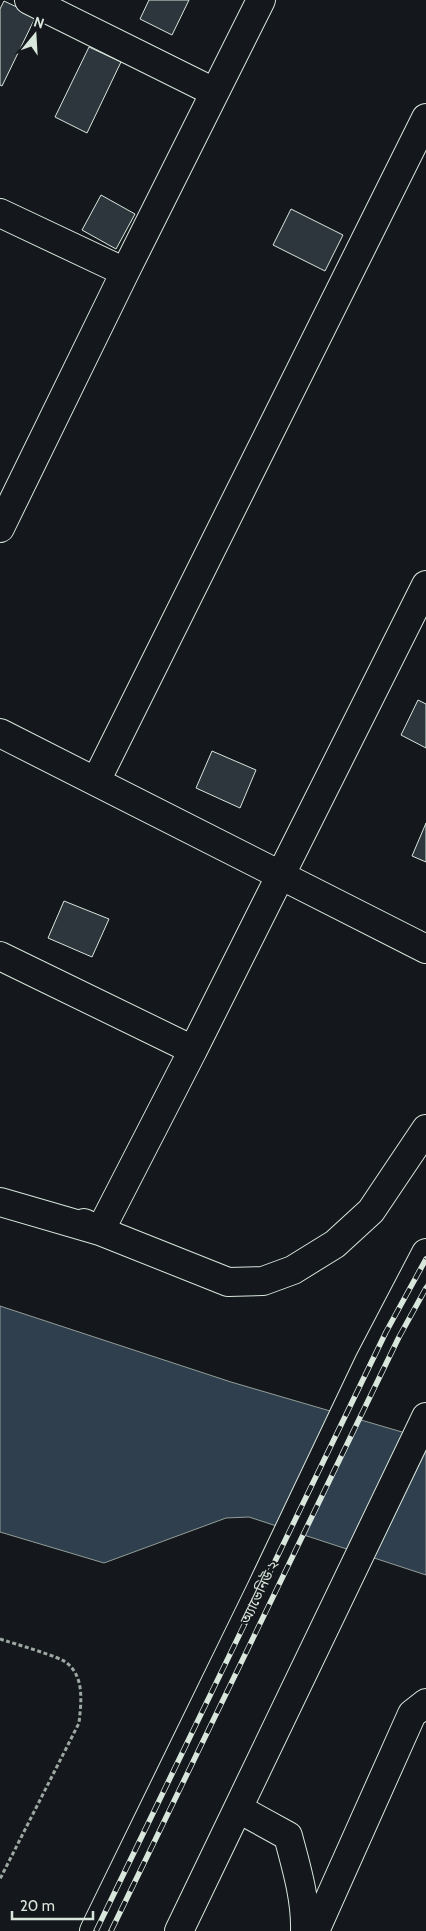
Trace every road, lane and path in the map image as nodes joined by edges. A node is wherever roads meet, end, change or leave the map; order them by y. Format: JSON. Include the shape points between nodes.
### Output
{"nodes":[{"id":1,"x":29,"y":0,"type":"edge"},
{"id":2,"x":261,"y":0,"type":"edge"},
{"id":3,"x":214,"y":92,"type":"junction"},
{"id":4,"x":426,"y":118,"type":"edge"},
{"id":5,"x":0,"y":213,"type":"edge"},
{"id":6,"x":125,"y":272,"type":"junction"},
{"id":7,"x":0,"y":528,"type":"edge"},
{"id":8,"x":426,"y":585,"type":"edge"},
{"id":9,"x":0,"y":733,"type":"edge"},
{"id":10,"x":96,"y":781,"type":"junction"},
{"id":11,"x":281,"y":875,"type":"junction"},
{"id":12,"x":426,"y":949,"type":"edge"},
{"id":13,"x":0,"y":956,"type":"edge"},
{"id":14,"x":193,"y":1050,"type":"junction"},
{"id":15,"x":426,"y":1129,"type":"edge"},
{"id":16,"x":0,"y":1182,"type":"edge"},
{"id":17,"x":0,"y":1202,"type":"edge"},
{"id":18,"x":100,"y":1231,"type":"junction"},
{"id":19,"x":426,"y":1253,"type":"edge"},
{"id":20,"x":426,"y":1417,"type":"edge"},
{"id":21,"x":0,"y":1639,"type":"edge"},
{"id":22,"x":426,"y":1703,"type":"edge"},
{"id":23,"x":239,"y":1809,"type":"junction"},
{"id":24,"x":0,"y":1879,"type":"edge"},
{"id":25,"x":94,"y":1931,"type":"edge"},
{"id":26,"x":179,"y":1931,"type":"edge"},
{"id":27,"x":305,"y":1931,"type":"edge"},
{"id":28,"x":315,"y":1931,"type":"edge"}],
"edges":[{"from":1,"to":3,"type":"street"},
{"from":2,"to":3,"type":"street"},
{"from":3,"to":6,"type":"street"},
{"from":4,"to":10,"type":"street"},
{"from":5,"to":6,"type":"street"},
{"from":6,"to":7,"type":"street"},
{"from":8,"to":11,"type":"street"},
{"from":9,"to":10,"type":"street"},
{"from":10,"to":11,"type":"street"},
{"from":11,"to":12,"type":"street"},
{"from":11,"to":14,"type":"street"},
{"from":13,"to":14,"type":"street"},
{"from":14,"to":18,"type":"street"},
{"from":15,"to":18,"type":"street","via":[[371,1212],[335,1244],[293,1270],[263,1281],[228,1282]]},
{"from":16,"to":18,"type":"street"},
{"from":17,"to":18,"type":"street"},
{"from":19,"to":25,"type":"street","name":"অ্যাভেনিউ ২","via":[[369,1362]]},
{"from":20,"to":23,"type":"street"},
{"from":21,"to":24,"type":"path","via":[[67,1662],[78,1679],[82,1698],[79,1723]]},
{"from":22,"to":28,"type":"street","via":[[412,1714]]},
{"from":23,"to":26,"type":"street"},
{"from":23,"to":27,"type":"street","via":[[288,1836],[302,1898]]}]}
